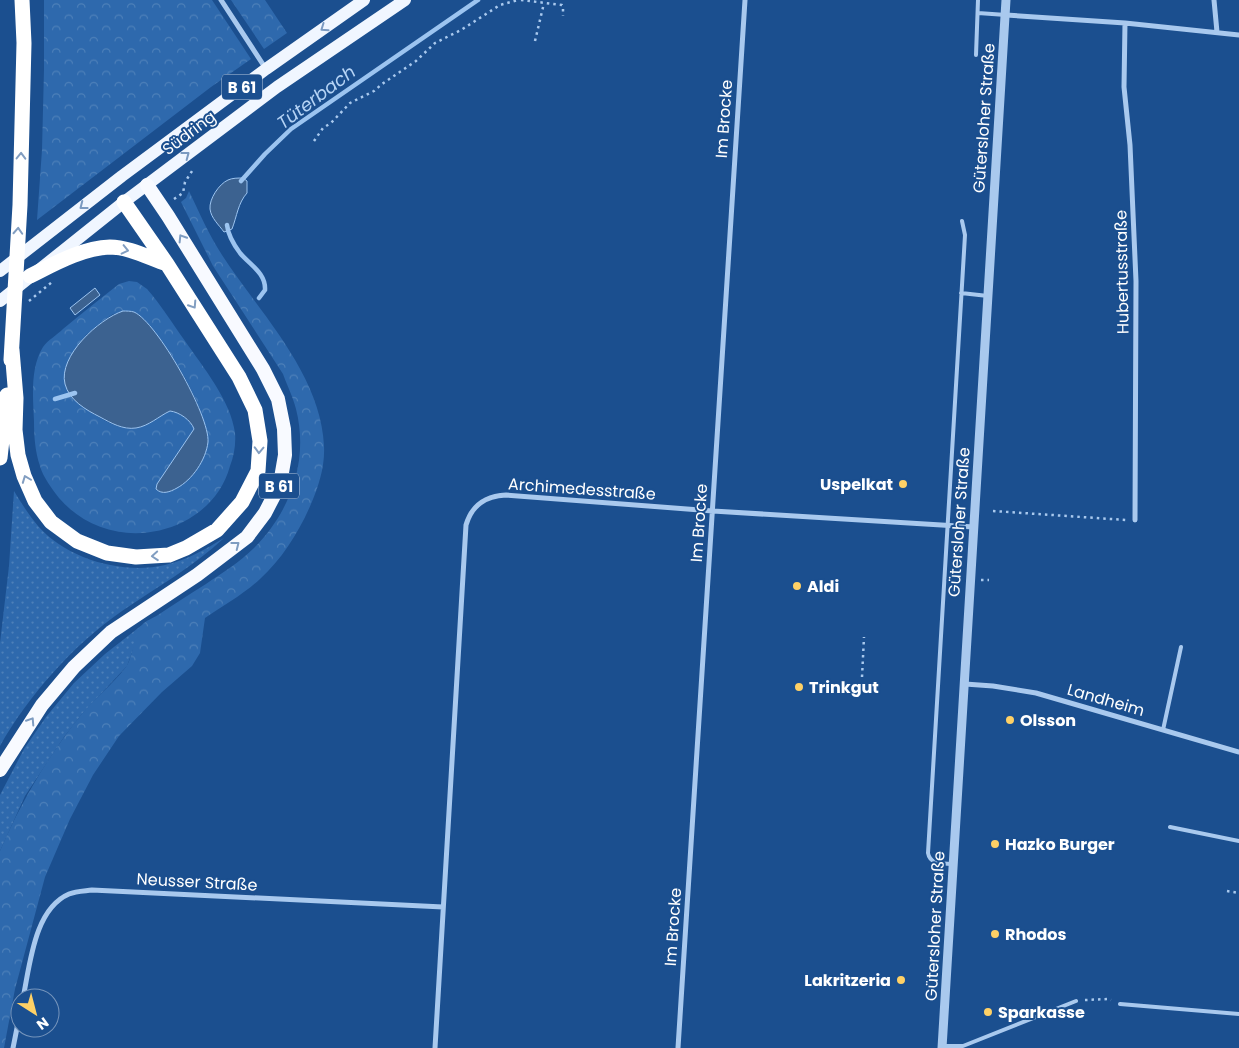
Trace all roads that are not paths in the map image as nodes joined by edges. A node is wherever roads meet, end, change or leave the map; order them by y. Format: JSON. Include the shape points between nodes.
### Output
{"nodes":[{"id":1,"x":22,"y":0,"type":"edge"},
{"id":2,"x":221,"y":0,"type":"edge"},
{"id":3,"x":364,"y":0,"type":"edge"},
{"id":4,"x":404,"y":0,"type":"edge"},
{"id":5,"x":745,"y":0,"type":"edge"},
{"id":6,"x":978,"y":0,"type":"edge"},
{"id":7,"x":1006,"y":0,"type":"edge"},
{"id":8,"x":1214,"y":0,"type":"edge"},
{"id":9,"x":978,"y":13,"type":"junction"},
{"id":10,"x":1006,"y":15,"type":"junction"},
{"id":11,"x":1125,"y":23,"type":"junction"},
{"id":12,"x":1217,"y":32,"type":"junction"},
{"id":13,"x":1239,"y":35,"type":"edge"},
{"id":14,"x":976,"y":56,"type":"dead end"},
{"id":15,"x":266,"y":69,"type":"junction"},
{"id":16,"x":122,"y":176,"type":"junction"},
{"id":17,"x":147,"y":185,"type":"junction"},
{"id":18,"x":124,"y":202,"type":"junction"},
{"id":19,"x":962,"y":221,"type":"dead end"},
{"id":20,"x":167,"y":264,"type":"junction"},
{"id":21,"x":0,"y":271,"type":"edge"},
{"id":22,"x":30,"y":276,"type":"junction"},
{"id":23,"x":961,"y":294,"type":"junction"},
{"id":24,"x":988,"y":296,"type":"junction"},
{"id":25,"x":0,"y":301,"type":"edge"},
{"id":26,"x":12,"y":350,"type":"junction"},
{"id":27,"x":0,"y":458,"type":"edge"},
{"id":28,"x":713,"y":511,"type":"junction"},
{"id":29,"x":1135,"y":520,"type":"road end"},
{"id":30,"x":948,"y":525,"type":"junction"},
{"id":31,"x":974,"y":527,"type":"junction"},
{"id":32,"x":1180,"y":647,"type":"dead end"},
{"id":33,"x":965,"y":684,"type":"junction"},
{"id":34,"x":1162,"y":730,"type":"junction"},
{"id":35,"x":1239,"y":752,"type":"edge"},
{"id":36,"x":0,"y":770,"type":"edge"},
{"id":37,"x":1170,"y":827,"type":"dead end"},
{"id":38,"x":1239,"y":841,"type":"edge"},
{"id":39,"x":953,"y":864,"type":"junction"},
{"id":40,"x":443,"y":907,"type":"junction"},
{"id":41,"x":25,"y":988,"type":"edge"},
{"id":42,"x":1076,"y":1001,"type":"road end"},
{"id":43,"x":1120,"y":1004,"type":"road end"},
{"id":44,"x":1239,"y":1014,"type":"edge"},
{"id":45,"x":942,"y":1047,"type":"edge"},
{"id":46,"x":435,"y":1048,"type":"edge"},
{"id":47,"x":678,"y":1048,"type":"edge"}],
"edges":[{"from":26,"to":1,"type":"highway","one_way":true,"via":[[20,205]]},
{"from":2,"to":15,"type":"street"},
{"from":3,"to":15,"type":"main road","name":"Südring","number":"B 61","one_way":true},
{"from":17,"to":4,"type":"main road","name":"Südring","number":"B 61","one_way":true,"via":[[277,87]]},
{"from":5,"to":28,"type":"street","name":"Im Brocke"},
{"from":6,"to":9,"type":"lane"},
{"from":7,"to":10,"type":"street","name":"Gütersloher Straße"},
{"from":8,"to":12,"type":"street"},
{"from":9,"to":10,"type":"lane"},
{"from":9,"to":14,"type":"lane"},
{"from":10,"to":11,"type":"street"},
{"from":10,"to":24,"type":"street","name":"Gütersloher Straße"},
{"from":11,"to":12,"type":"street"},
{"from":11,"to":29,"type":"street","name":"Hubertusstraße","via":[[1124,87],[1136,281]]},
{"from":12,"to":13,"type":"street"},
{"from":15,"to":16,"type":"main road","name":"Südring","number":"B 61"},
{"from":16,"to":17,"type":"main road"},
{"from":16,"to":18,"type":"main road"},
{"from":16,"to":21,"type":"main road","name":"Südring","number":"B 61","one_way":true},
{"from":17,"to":18,"type":"main road","name":"Südring"},
{"from":36,"to":17,"type":"highway","number":"B 61","one_way":true,"via":[[42,705],[74,667],[111,632],[197,575],[247,537],[265,513],[280,484],[285,455],[278,399],[263,368]]},
{"from":18,"to":20,"type":"highway"},
{"from":18,"to":22,"type":"main road","name":"Südring"},
{"from":19,"to":23,"type":"lane","via":[[965,235]]},
{"from":22,"to":20,"type":"highway","one_way":true,"via":[[74,255],[110,247]]},
{"from":20,"to":26,"type":"highway","one_way":true,"via":[[240,377],[255,410],[260,441],[258,471],[242,502],[217,530],[186,548],[169,555],[136,557],[107,553],[76,541],[51,522],[35,502],[18,455]]},
{"from":22,"to":25,"type":"main road","name":"Südring"},
{"from":23,"to":24,"type":"lane"},
{"from":23,"to":30,"type":"lane"},
{"from":24,"to":31,"type":"street","name":"Gütersloher Straße"},
{"from":26,"to":27,"type":"highway"},
{"from":28,"to":30,"type":"street","name":"Archimedesstraße"},
{"from":28,"to":40,"type":"street","name":"Archimedesstraße","via":[[506,495],[484,499],[471,512],[466,525]]},
{"from":28,"to":47,"type":"street","name":"Im Brocke"},
{"from":30,"to":31,"type":"street","name":"Archimedesstraße"},
{"from":30,"to":39,"type":"lane","via":[[928,858]]},
{"from":31,"to":33,"type":"street","name":"Gütersloher Straße"},
{"from":32,"to":34,"type":"lane"},
{"from":33,"to":34,"type":"street","name":"Landheim","via":[[1036,693]]},
{"from":33,"to":39,"type":"street","name":"Gütersloher Straße"},
{"from":34,"to":35,"type":"street","name":"Landheim"},
{"from":37,"to":38,"type":"lane"},
{"from":39,"to":45,"type":"street","name":"Gütersloher Straße"},
{"from":40,"to":41,"type":"street","name":"Neusser Straße","via":[[92,890],[70,893],[48,910],[40,927]]},
{"from":40,"to":46,"type":"street","name":"Archimedesstraße"},
{"from":42,"to":45,"type":"lane","name":"Gütersloher Straße","via":[[962,1046]]},
{"from":43,"to":44,"type":"lane"}]}
